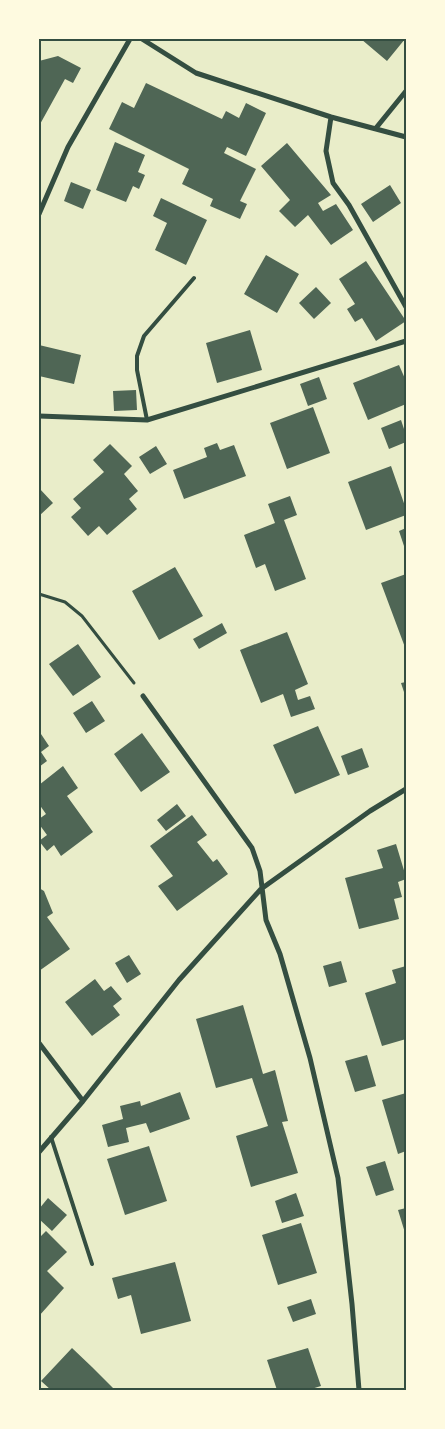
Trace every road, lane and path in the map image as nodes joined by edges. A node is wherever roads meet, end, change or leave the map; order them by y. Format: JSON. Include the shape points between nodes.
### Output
{"nodes":[{"id":1,"x":130,"y":39,"type":"edge"},
{"id":2,"x":142,"y":39,"type":"edge"},
{"id":3,"x":406,"y":91,"type":"edge"},
{"id":4,"x":331,"y":117,"type":"junction"},
{"id":5,"x":376,"y":128,"type":"junction"},
{"id":6,"x":406,"y":137,"type":"edge"},
{"id":7,"x":39,"y":214,"type":"edge"},
{"id":8,"x":194,"y":278,"type":"dead end"},
{"id":9,"x":406,"y":308,"type":"edge"},
{"id":10,"x":406,"y":341,"type":"edge"},
{"id":11,"x":39,"y":416,"type":"edge"},
{"id":12,"x":147,"y":420,"type":"junction"},
{"id":13,"x":39,"y":594,"type":"edge"},
{"id":14,"x":143,"y":696,"type":"joint"},
{"id":15,"x":406,"y":789,"type":"edge"},
{"id":16,"x":261,"y":889,"type":"junction"},
{"id":17,"x":39,"y":1043,"type":"edge"},
{"id":18,"x":82,"y":1101,"type":"junction"},
{"id":19,"x":51,"y":1137,"type":"junction"},
{"id":20,"x":39,"y":1152,"type":"edge"},
{"id":21,"x":92,"y":1264,"type":"dead end"},
{"id":22,"x":359,"y":1390,"type":"edge"}],
"edges":[{"from":1,"to":7,"type":"street","via":[[68,147]]},
{"from":2,"to":4,"type":"street","via":[[196,73]]},
{"from":3,"to":5,"type":"street"},
{"from":4,"to":5,"type":"street"},
{"from":4,"to":9,"type":"street","via":[[326,151],[333,183]]},
{"from":5,"to":6,"type":"street"},
{"from":8,"to":12,"type":"lane","via":[[144,336],[137,356]]},
{"from":10,"to":12,"type":"street"},
{"from":11,"to":12,"type":"street"},
{"from":13,"to":14,"type":"path","via":[[65,602],[82,616]]},
{"from":14,"to":16,"type":"street","via":[[252,848],[260,871]]},
{"from":15,"to":16,"type":"street"},
{"from":16,"to":18,"type":"street","via":[[179,980]]},
{"from":16,"to":22,"type":"street","via":[[266,920],[280,954],[310,1058],[338,1178]]},
{"from":17,"to":18,"type":"street"},
{"from":18,"to":19,"type":"street"},
{"from":19,"to":20,"type":"street"},
{"from":19,"to":21,"type":"lane"}]}
